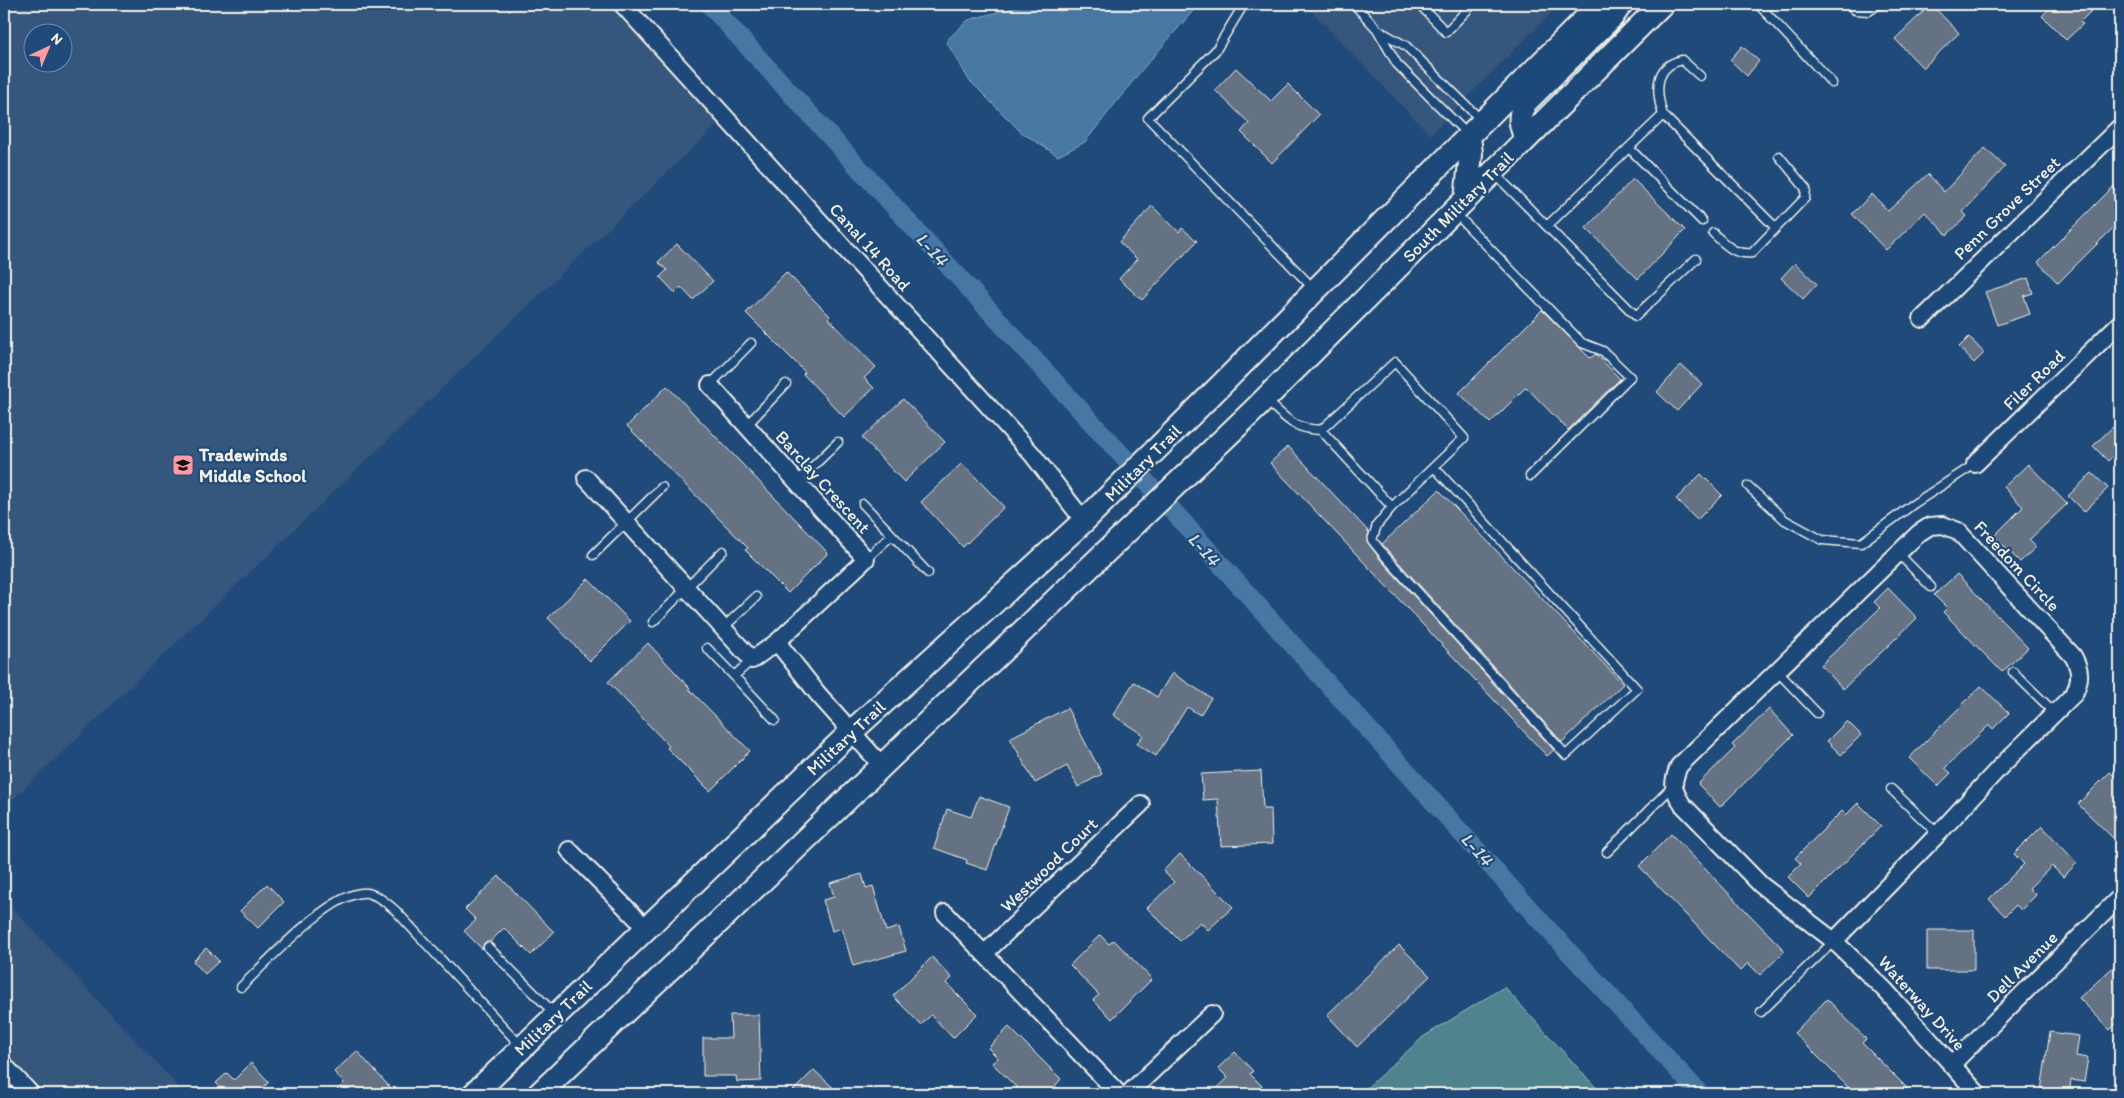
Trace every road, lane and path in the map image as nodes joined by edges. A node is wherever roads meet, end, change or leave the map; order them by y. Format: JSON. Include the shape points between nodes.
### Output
{"nodes":[{"id":1,"x":622,"y":4,"type":"edge"},
{"id":2,"x":1244,"y":4,"type":"edge"},
{"id":3,"x":1354,"y":4,"type":"edge"},
{"id":4,"x":1420,"y":4,"type":"edge"},
{"id":5,"x":1472,"y":4,"type":"edge"},
{"id":6,"x":1600,"y":4,"type":"edge"},
{"id":7,"x":1621,"y":4,"type":"edge"},
{"id":8,"x":1662,"y":4,"type":"edge"},
{"id":9,"x":1758,"y":4,"type":"edge"},
{"id":10,"x":1849,"y":4,"type":"edge"},
{"id":11,"x":1879,"y":4,"type":"edge"},
{"id":12,"x":1377,"y":29,"type":"junction"},
{"id":13,"x":1700,"y":76,"type":"dead end"},
{"id":14,"x":1832,"y":83,"type":"dead end"},
{"id":15,"x":1663,"y":115,"type":"junction"},
{"id":16,"x":2120,"y":127,"type":"edge"},
{"id":17,"x":1476,"y":129,"type":"junction"},
{"id":18,"x":1526,"y":139,"type":"junction"},
{"id":19,"x":1629,"y":148,"type":"junction"},
{"id":20,"x":1779,"y":156,"type":"dead end"},
{"id":21,"x":1493,"y":172,"type":"junction"},
{"id":22,"x":1460,"y":205,"type":"junction"},
{"id":23,"x":1702,"y":221,"type":"dead end"},
{"id":24,"x":1547,"y":226,"type":"junction"},
{"id":25,"x":1776,"y":228,"type":"junction"},
{"id":26,"x":1713,"y":233,"type":"dead end"},
{"id":27,"x":1696,"y":259,"type":"dead end"},
{"id":28,"x":1315,"y":291,"type":"junction"},
{"id":29,"x":1922,"y":319,"type":"dead end"},
{"id":30,"x":2120,"y":323,"type":"edge"},
{"id":31,"x":751,"y":343,"type":"dead end"},
{"id":32,"x":786,"y":384,"type":"dead end"},
{"id":33,"x":710,"y":386,"type":"joint"},
{"id":34,"x":1260,"y":405,"type":"junction"},
{"id":35,"x":746,"y":426,"type":"junction"},
{"id":36,"x":1321,"y":430,"type":"junction"},
{"id":37,"x":838,"y":442,"type":"dead end"},
{"id":38,"x":1975,"y":464,"type":"joint"},
{"id":39,"x":1435,"y":468,"type":"junction"},
{"id":40,"x":1530,"y":476,"type":"dead end"},
{"id":41,"x":586,"y":478,"type":"dead end"},
{"id":42,"x":797,"y":482,"type":"junction"},
{"id":43,"x":1748,"y":486,"type":"dead end"},
{"id":44,"x":662,"y":487,"type":"dead end"},
{"id":45,"x":863,"y":504,"type":"dead end"},
{"id":46,"x":1392,"y":507,"type":"junction"},
{"id":47,"x":1084,"y":520,"type":"junction"},
{"id":48,"x":626,"y":523,"type":"junction"},
{"id":49,"x":892,"y":534,"type":"junction"},
{"id":50,"x":724,"y":551,"type":"dead end"},
{"id":51,"x":1898,"y":553,"type":"junction"},
{"id":52,"x":593,"y":555,"type":"dead end"},
{"id":53,"x":866,"y":559,"type":"junction"},
{"id":54,"x":928,"y":573,"type":"dead end"},
{"id":55,"x":1931,"y":587,"type":"dead end"},
{"id":56,"x":687,"y":588,"type":"junction"},
{"id":57,"x":756,"y":597,"type":"dead end"},
{"id":58,"x":653,"y":622,"type":"dead end"},
{"id":59,"x":723,"y":628,"type":"junction"},
{"id":60,"x":777,"y":642,"type":"junction"},
{"id":61,"x":707,"y":648,"type":"dead end"},
{"id":62,"x":752,"y":660,"type":"junction"},
{"id":63,"x":1778,"y":671,"type":"junction"},
{"id":64,"x":2013,"y":672,"type":"dead end"},
{"id":65,"x":734,"y":676,"type":"junction"},
{"id":66,"x":1817,"y":713,"type":"dead end"},
{"id":67,"x":2055,"y":713,"type":"junction"},
{"id":68,"x":775,"y":720,"type":"dead end"},
{"id":69,"x":850,"y":732,"type":"junction"},
{"id":70,"x":883,"y":766,"type":"junction"},
{"id":71,"x":1674,"y":785,"type":"junction"},
{"id":72,"x":1891,"y":789,"type":"dead end"},
{"id":73,"x":1141,"y":804,"type":"dead end"},
{"id":74,"x":1938,"y":834,"type":"junction"},
{"id":75,"x":569,"y":850,"type":"dead end"},
{"id":76,"x":1606,"y":852,"type":"dead end"},
{"id":77,"x":2120,"y":898,"type":"edge"},
{"id":78,"x":945,"y":913,"type":"dead end"},
{"id":79,"x":646,"y":928,"type":"junction"},
{"id":80,"x":1834,"y":941,"type":"junction"},
{"id":81,"x":488,"y":947,"type":"dead end"},
{"id":82,"x":984,"y":954,"type":"junction"},
{"id":83,"x":241,"y":987,"type":"dead end"},
{"id":84,"x":1761,"y":1012,"type":"dead end"},
{"id":85,"x":1212,"y":1014,"type":"dead end"},
{"id":86,"x":556,"y":1015,"type":"junction"},
{"id":87,"x":522,"y":1047,"type":"junction"},
{"id":88,"x":4,"y":1065,"type":"edge"},
{"id":89,"x":1951,"y":1065,"type":"junction"},
{"id":90,"x":31,"y":1094,"type":"edge"},
{"id":91,"x":474,"y":1094,"type":"edge"},
{"id":92,"x":539,"y":1094,"type":"edge"},
{"id":93,"x":1119,"y":1094,"type":"edge"},
{"id":94,"x":1128,"y":1094,"type":"edge"},
{"id":95,"x":1978,"y":1094,"type":"edge"}],
"edges":[{"from":1,"to":47,"type":"street","name":"Canal 14 Road","via":[[1032,454]]},
{"from":2,"to":28,"type":"lane","via":[[1216,50],[1148,118]]},
{"from":3,"to":12,"type":"lane"},
{"from":4,"to":5,"type":"lane","via":[[1446,32]]},
{"from":6,"to":17,"type":"main road"},
{"from":7,"to":18,"type":"main road","via":[[1612,17],[1525,103],[1520,112],[1520,124]]},
{"from":8,"to":18,"type":"main road","name":"South Military Trail"},
{"from":9,"to":14,"type":"lane"},
{"from":10,"to":11,"type":"lane","via":[[1855,10],[1869,11]]},
{"from":12,"to":17,"type":"lane","via":[[1406,46]]},
{"from":12,"to":17,"type":"lane","via":[[1397,64]]},
{"from":13,"to":15,"type":"lane","via":[[1682,60],[1667,68],[1657,87]]},
{"from":15,"to":19,"type":"lane"},
{"from":15,"to":25,"type":"lane"},
{"from":16,"to":29,"type":"street","name":"Penn Grove Street"},
{"from":17,"to":22,"type":"main road"},
{"from":17,"to":28,"type":"main road"},
{"from":18,"to":21,"type":"main road","name":"South Military Trail"},
{"from":19,"to":23,"type":"lane"},
{"from":19,"to":24,"type":"lane"},
{"from":20,"to":25,"type":"lane","via":[[1807,193]]},
{"from":21,"to":22,"type":"main road","name":"South Military Trail"},
{"from":21,"to":24,"type":"lane"},
{"from":22,"to":34,"type":"main road","name":"South Military Trail"},
{"from":22,"to":40,"type":"lane","via":[[1582,343],[1603,351],[1630,377]]},
{"from":24,"to":27,"type":"lane","via":[[1636,316]]},
{"from":25,"to":26,"type":"lane","via":[[1752,253],[1742,254],[1732,251]]},
{"from":28,"to":47,"type":"main road","name":"Military Trail"},
{"from":30,"to":38,"type":"street","name":"Filer Road"},
{"from":31,"to":33,"type":"lane"},
{"from":32,"to":35,"type":"lane"},
{"from":33,"to":35,"type":"street","name":"Barclay Crescent"},
{"from":34,"to":36,"type":"lane","via":[[1303,429]]},
{"from":34,"to":70,"type":"main road"},
{"from":35,"to":42,"type":"street","name":"Barclay Crescent"},
{"from":36,"to":39,"type":"lane","via":[[1395,362],[1464,438]]},
{"from":36,"to":46,"type":"lane"},
{"from":37,"to":42,"type":"lane"},
{"from":38,"to":43,"type":"lane","via":[[1861,543],[1822,540],[1785,520]]},
{"from":39,"to":46,"type":"lane"},
{"from":39,"to":46,"type":"lane","via":[[1637,689],[1566,755],[1372,540],[1377,526]]},
{"from":41,"to":48,"type":"street"},
{"from":42,"to":53,"type":"street","name":"Barclay Crescent"},
{"from":44,"to":48,"type":"lane"},
{"from":45,"to":49,"type":"lane"},
{"from":47,"to":69,"type":"main road","name":"Military Trail"},
{"from":48,"to":52,"type":"lane"},
{"from":48,"to":56,"type":"street"},
{"from":49,"to":53,"type":"lane"},
{"from":49,"to":54,"type":"lane"},
{"from":50,"to":56,"type":"lane"},
{"from":51,"to":55,"type":"lane"},
{"from":51,"to":63,"type":"street","name":"Freedom Circle"},
{"from":51,"to":67,"type":"street","name":"Freedom Circle","via":[[1930,526],[1943,525],[1958,531],[2080,667],[2080,681],[2074,694]]},
{"from":53,"to":60,"type":"street","name":"Barclay Crescent"},
{"from":56,"to":58,"type":"lane"},
{"from":56,"to":59,"type":"street"},
{"from":57,"to":59,"type":"lane"},
{"from":59,"to":62,"type":"street"},
{"from":60,"to":62,"type":"street","name":"Barclay Crescent"},
{"from":60,"to":69,"type":"street"},
{"from":61,"to":65,"type":"lane"},
{"from":62,"to":65,"type":"lane"},
{"from":63,"to":66,"type":"lane"},
{"from":63,"to":71,"type":"street","name":"Freedom Circle","via":[[1679,766]]},
{"from":64,"to":67,"type":"lane"},
{"from":65,"to":68,"type":"lane"},
{"from":67,"to":74,"type":"street","name":"Freedom Circle"},
{"from":69,"to":70,"type":"street"},
{"from":69,"to":79,"type":"main road","name":"Military Trail"},
{"from":70,"to":92,"type":"main road"},
{"from":71,"to":76,"type":"lane"},
{"from":71,"to":80,"type":"street","via":[[1682,804],[1762,885]]},
{"from":72,"to":74,"type":"lane"},
{"from":73,"to":82,"type":"street","name":"Westwood Court"},
{"from":74,"to":80,"type":"street","name":"Freedom Circle"},
{"from":75,"to":79,"type":"street"},
{"from":77,"to":89,"type":"street","name":"Dell Avenue"},
{"from":78,"to":82,"type":"street"},
{"from":79,"to":86,"type":"main road","name":"Military Trail"},
{"from":80,"to":84,"type":"lane"},
{"from":80,"to":89,"type":"street","name":"Waterway Drive","via":[[1885,990]]},
{"from":81,"to":86,"type":"lane"},
{"from":82,"to":93,"type":"street"},
{"from":83,"to":87,"type":"lane","via":[[298,932],[331,906],[350,895],[368,893],[384,900],[396,911]]},
{"from":85,"to":94,"type":"street"},
{"from":86,"to":87,"type":"main road","name":"Military Trail"},
{"from":87,"to":91,"type":"main road","name":"Military Trail"},
{"from":88,"to":90,"type":"street"},
{"from":89,"to":95,"type":"street","name":"Waterway Drive"}]}
